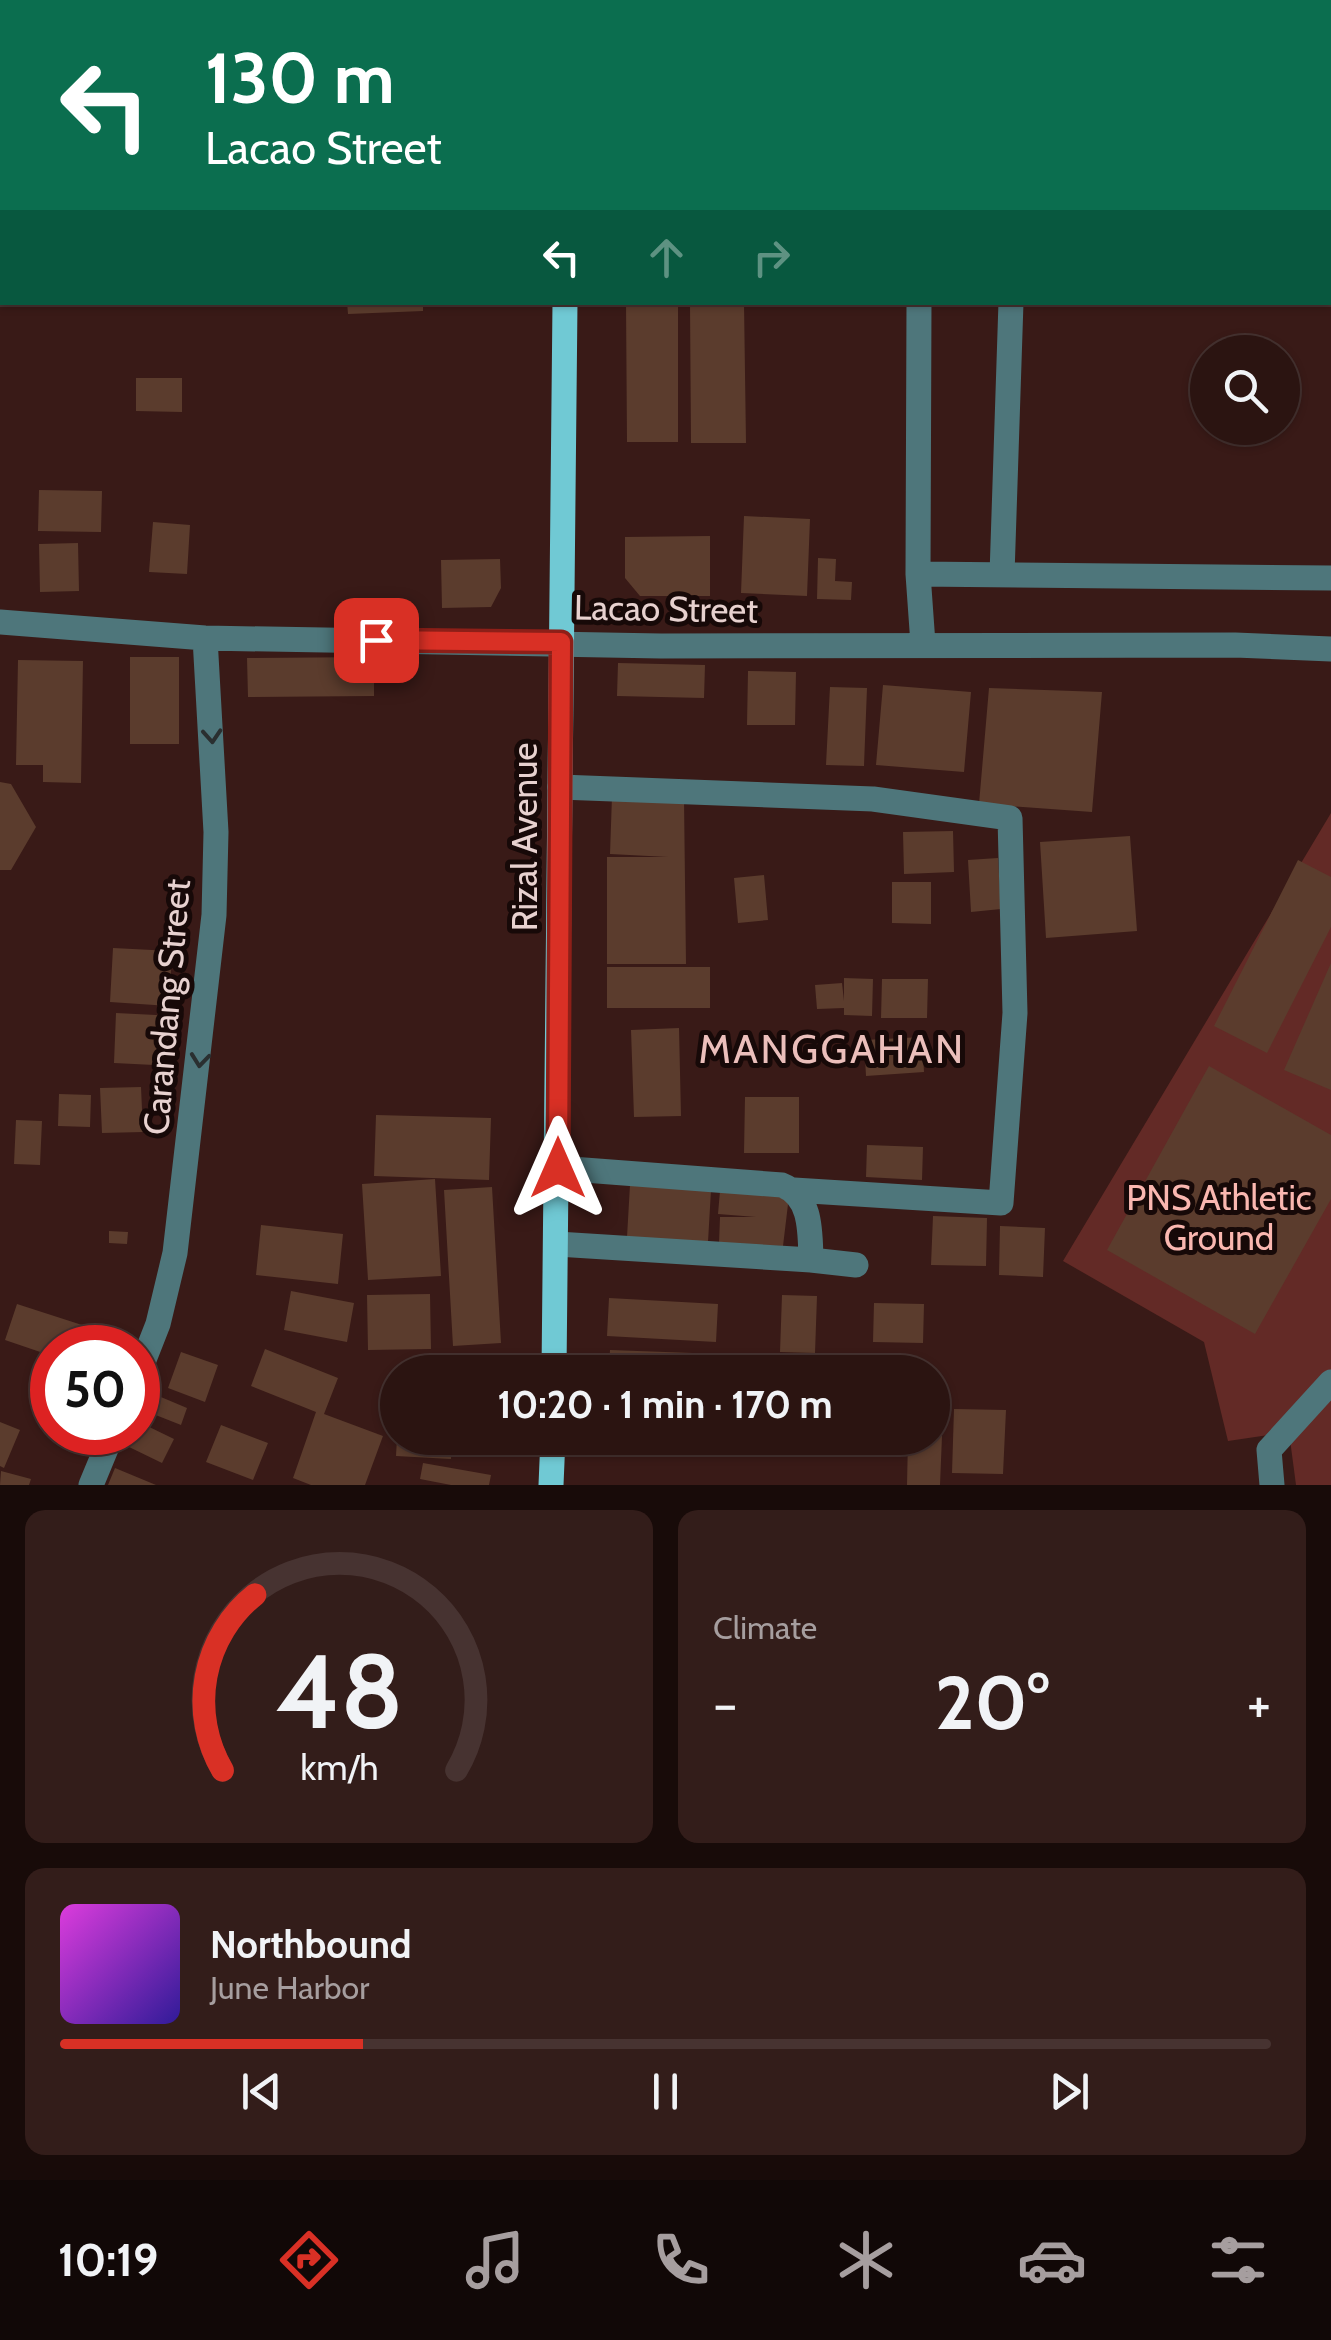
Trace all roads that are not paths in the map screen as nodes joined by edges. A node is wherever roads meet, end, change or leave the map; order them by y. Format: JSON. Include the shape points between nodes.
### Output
{"nodes":[{"id":1,"x":564,"y":305,"type":"edge"},
{"id":2,"x":918,"y":305,"type":"edge"},
{"id":3,"x":1011,"y":305,"type":"edge"},
{"id":4,"x":918,"y":574,"type":"junction"},
{"id":5,"x":1002,"y":575,"type":"junction"},
{"id":6,"x":1331,"y":578,"type":"edge"},
{"id":7,"x":0,"y":622,"type":"edge"},
{"id":8,"x":205,"y":638,"type":"junction"},
{"id":9,"x":561,"y":642,"type":"junction"},
{"id":10,"x":923,"y":644,"type":"junction"},
{"id":11,"x":1331,"y":650,"type":"edge"},
{"id":12,"x":560,"y":787,"type":"junction"},
{"id":13,"x":558,"y":1168,"type":"junction"},
{"id":14,"x":794,"y":1190,"type":"junction"},
{"id":15,"x":557,"y":1244,"type":"junction"},
{"id":16,"x":811,"y":1260,"type":"junction"},
{"id":17,"x":856,"y":1266,"type":"dead end"},
{"id":18,"x":158,"y":1325,"type":"edge"},
{"id":19,"x":554,"y":1355,"type":"edge"},
{"id":20,"x":1331,"y":1382,"type":"edge"},
{"id":21,"x":103,"y":1455,"type":"edge"},
{"id":22,"x":552,"y":1455,"type":"edge"},
{"id":23,"x":91,"y":1485,"type":"edge"},
{"id":24,"x":552,"y":1485,"type":"edge"},
{"id":25,"x":1272,"y":1485,"type":"edge"}],
"edges":[{"from":1,"to":9,"type":"main road","name":"Rizal Avenue"},
{"from":2,"to":4,"type":"street"},
{"from":3,"to":5,"type":"street"},
{"from":4,"to":5,"type":"street"},
{"from":4,"to":10,"type":"street"},
{"from":5,"to":6,"type":"street"},
{"from":7,"to":8,"type":"street","name":"Lacao Street"},
{"from":8,"to":9,"type":"street","name":"Lacao Street"},
{"from":8,"to":18,"type":"street","name":"Carandang Street","one_way":true,"via":[[216,815],[214,915],[176,1254]]},
{"from":9,"to":10,"type":"street","name":"Lacao Street"},
{"from":9,"to":12,"type":"main road","name":"Rizal Avenue"},
{"from":10,"to":11,"type":"street","name":"Lacao Street"},
{"from":12,"to":13,"type":"main road","name":"Rizal Avenue"},
{"from":12,"to":14,"type":"street","via":[[873,799],[1010,818],[1016,1014],[1001,1204]]},
{"from":13,"to":14,"type":"street"},
{"from":13,"to":15,"type":"main road","name":"Rizal Avenue"},
{"from":14,"to":16,"type":"street","via":[[808,1217]]},
{"from":15,"to":16,"type":"street"},
{"from":15,"to":19,"type":"main road","name":"Rizal Avenue"},
{"from":16,"to":17,"type":"street"},
{"from":20,"to":25,"type":"street","via":[[1269,1450]]},
{"from":21,"to":23,"type":"street"},
{"from":22,"to":24,"type":"main road"}]}
